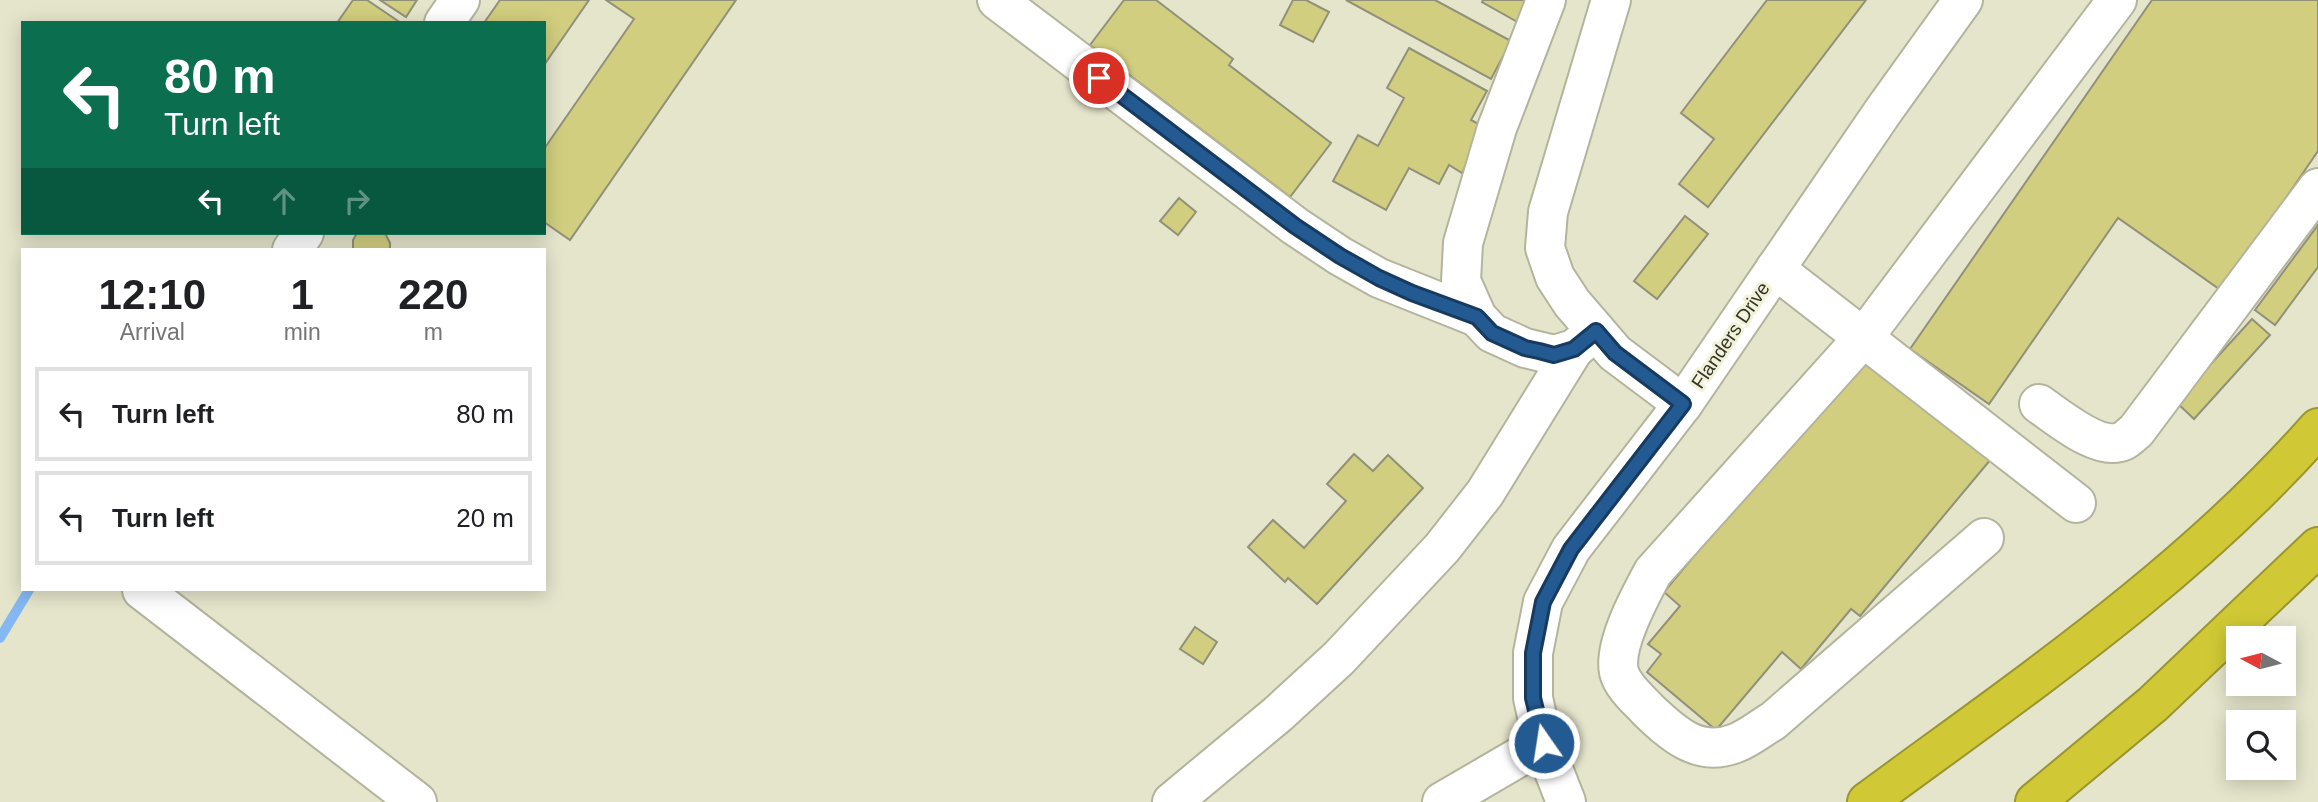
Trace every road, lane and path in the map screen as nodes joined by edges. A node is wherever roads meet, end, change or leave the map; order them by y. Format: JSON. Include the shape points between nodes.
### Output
{"nodes":[{"id":1,"x":460,"y":0,"type":"edge"},
{"id":2,"x":997,"y":0,"type":"edge"},
{"id":3,"x":1546,"y":0,"type":"edge"},
{"id":4,"x":1611,"y":0,"type":"edge"},
{"id":5,"x":1963,"y":0,"type":"edge"},
{"id":6,"x":2118,"y":0,"type":"edge"},
{"id":7,"x":445,"y":21,"type":"edge"},
{"id":8,"x":2318,"y":188,"type":"edge"},
{"id":9,"x":1775,"y":269,"type":"junction"},
{"id":10,"x":1477,"y":317,"type":"junction"},
{"id":11,"x":1864,"y":337,"type":"junction"},
{"id":12,"x":1585,"y":340,"type":"junction"},
{"id":13,"x":1683,"y":404,"type":"junction"},
{"id":14,"x":2039,"y":404,"type":"dead end"},
{"id":15,"x":2318,"y":428,"type":"edge"},
{"id":16,"x":2076,"y":503,"type":"dead end"},
{"id":17,"x":1984,"y":538,"type":"dead end"},
{"id":18,"x":2318,"y":547,"type":"edge"},
{"id":19,"x":143,"y":591,"type":"edge"},
{"id":20,"x":1544,"y":743,"type":"junction"},
{"id":21,"x":417,"y":802,"type":"edge"},
{"id":22,"x":1172,"y":802,"type":"edge"},
{"id":23,"x":1442,"y":802,"type":"edge"},
{"id":24,"x":1566,"y":802,"type":"edge"},
{"id":25,"x":1867,"y":802,"type":"edge"},
{"id":26,"x":2035,"y":802,"type":"edge"}],
"edges":[{"from":1,"to":7,"type":"street"},
{"from":2,"to":10,"type":"street","via":[[1329,249],[1379,278]]},
{"from":3,"to":10,"type":"street","via":[[1497,128],[1463,243],[1461,281]]},
{"from":4,"to":12,"type":"street","via":[[1548,212],[1545,248]]},
{"from":5,"to":9,"type":"street","name":"Flanders Drive"},
{"from":6,"to":11,"type":"street"},
{"from":8,"to":14,"type":"street","via":[[2136,431],[2121,442],[2108,443],[2086,436]]},
{"from":9,"to":11,"type":"street"},
{"from":9,"to":13,"type":"street","name":"Flanders Drive"},
{"from":10,"to":12,"type":"street","via":[[1492,333],[1554,355]]},
{"from":11,"to":16,"type":"street"},
{"from":11,"to":17,"type":"street","via":[[1653,572],[1629,618],[1620,650],[1619,671],[1628,689],[1688,743],[1712,749],[1736,743],[1773,721]]},
{"from":12,"to":13,"type":"street","via":[[1615,353]]},
{"from":12,"to":22,"type":"street","via":[[1485,493],[1442,548],[1339,658]]},
{"from":13,"to":20,"type":"street","name":"Flanders Drive","via":[[1571,549],[1543,602],[1533,653],[1533,698]]},
{"from":15,"to":25,"type":"highway","via":[[2216,532],[2090,636]]},
{"from":18,"to":26,"type":"highway","via":[[2153,705]]},
{"from":19,"to":21,"type":"street"},
{"from":20,"to":23,"type":"street"},
{"from":20,"to":24,"type":"street","name":"Flanders Drive"}]}
